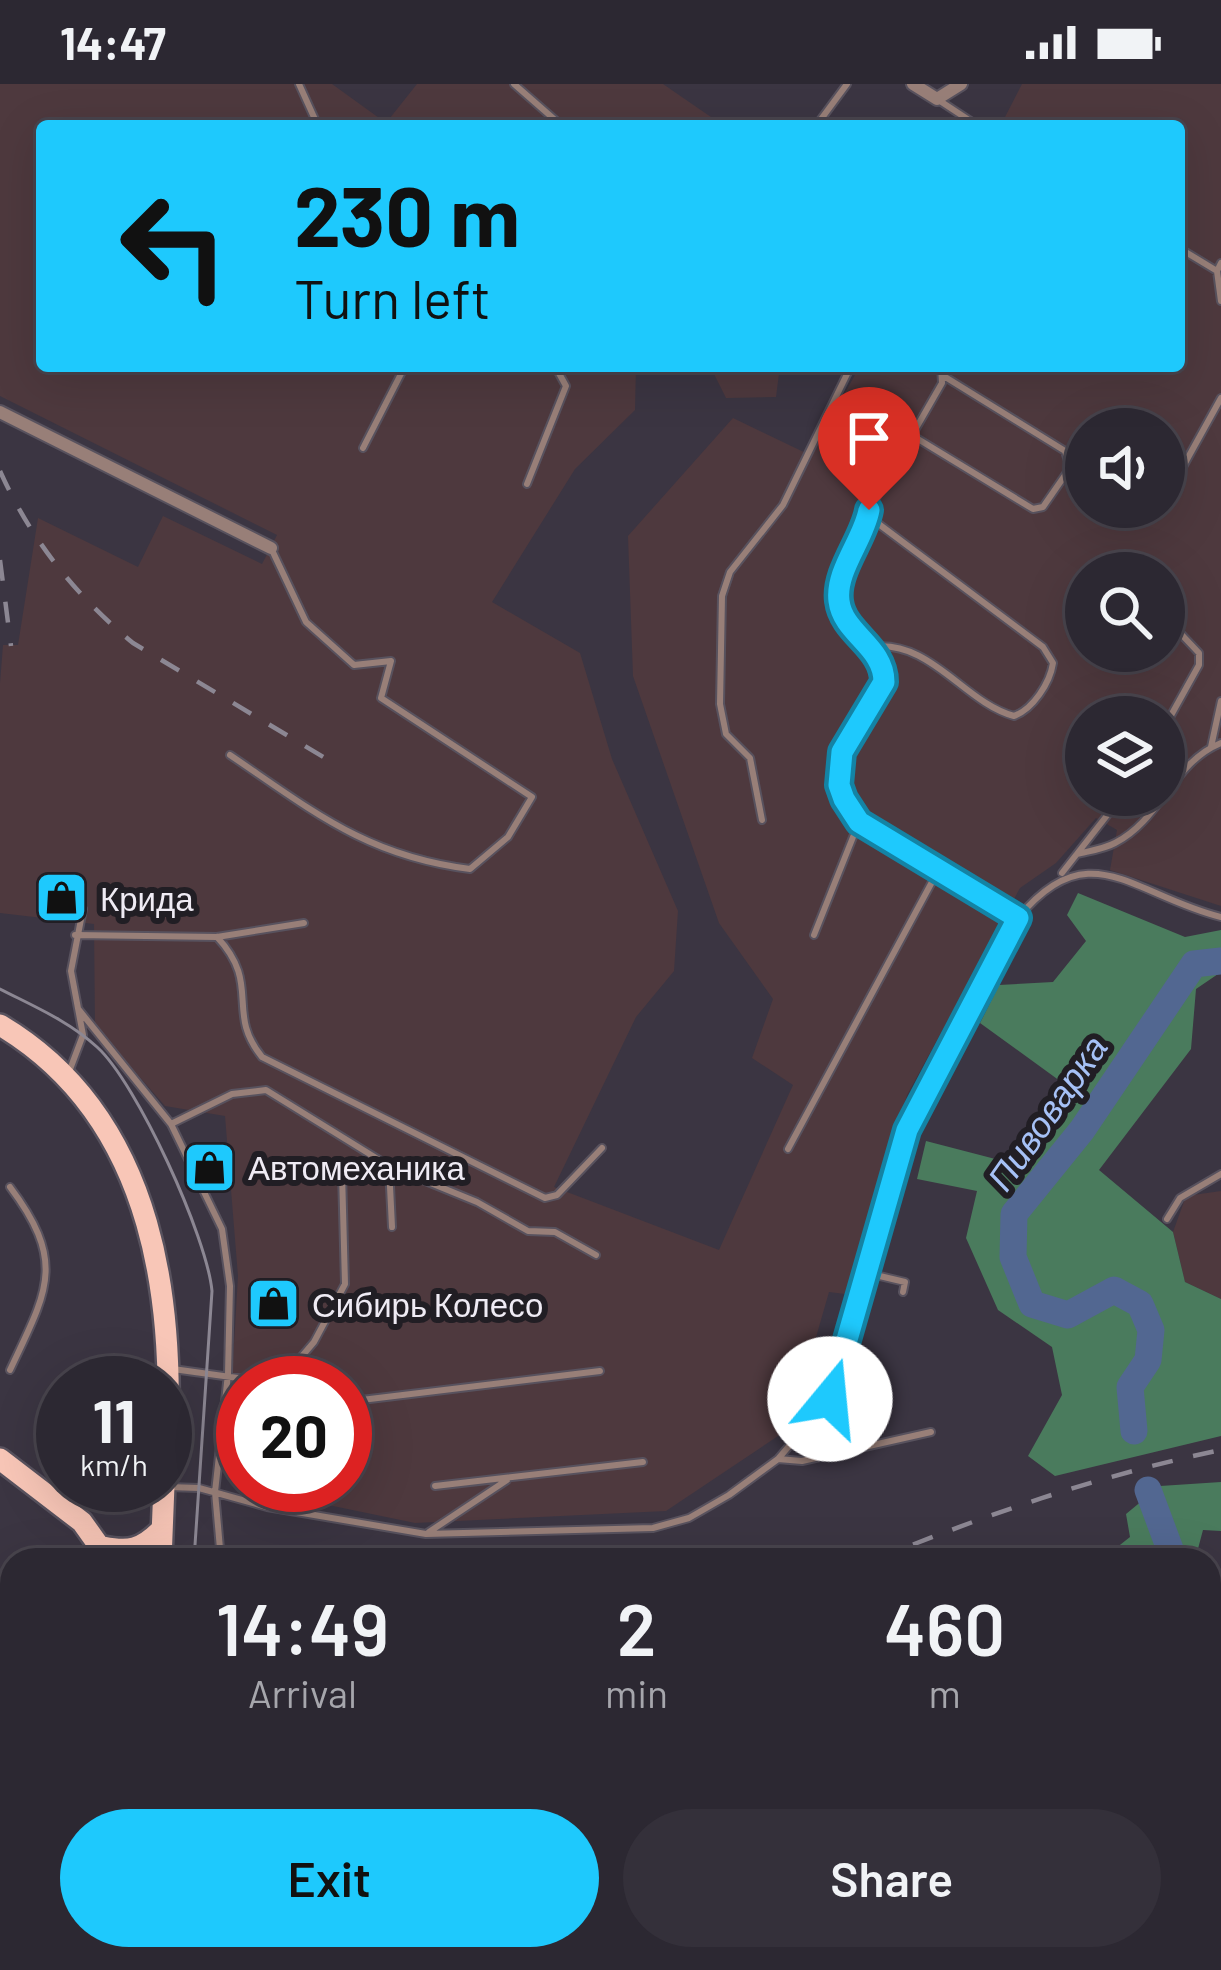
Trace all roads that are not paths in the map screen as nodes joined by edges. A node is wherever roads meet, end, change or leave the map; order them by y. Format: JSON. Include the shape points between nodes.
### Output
{"nodes":[{"id":1,"x":299,"y":84,"type":"edge"},
{"id":2,"x":514,"y":84,"type":"edge"},
{"id":3,"x":847,"y":84,"type":"edge"},
{"id":4,"x":913,"y":84,"type":"edge"},
{"id":5,"x":962,"y":84,"type":"edge"},
{"id":6,"x":938,"y":99,"type":"junction"},
{"id":7,"x":315,"y":120,"type":"edge"},
{"id":8,"x":555,"y":120,"type":"edge"},
{"id":9,"x":820,"y":120,"type":"edge"},
{"id":10,"x":969,"y":120,"type":"edge"},
{"id":11,"x":1185,"y":251,"type":"edge"},
{"id":12,"x":1219,"y":267,"type":"edge"},
{"id":13,"x":1221,"y":301,"type":"edge"},
{"id":14,"x":402,"y":372,"type":"edge"},
{"id":15,"x":558,"y":372,"type":"edge"},
{"id":16,"x":848,"y":372,"type":"edge"},
{"id":17,"x":941,"y":372,"type":"edge"},
{"id":18,"x":943,"y":372,"type":"edge"},
{"id":19,"x":1221,"y":398,"type":"edge"},
{"id":20,"x":0,"y":412,"type":"edge"},
{"id":21,"x":912,"y":435,"type":"junction"},
{"id":22,"x":363,"y":448,"type":"dead end"},
{"id":23,"x":1185,"y":463,"type":"edge"},
{"id":24,"x":526,"y":484,"type":"dead end"},
{"id":25,"x":868,"y":516,"type":"junction"},
{"id":26,"x":271,"y":548,"type":"joint"},
{"id":27,"x":1185,"y":638,"type":"edge"},
{"id":28,"x":871,"y":646,"type":"junction"},
{"id":29,"x":1181,"y":696,"type":"edge"},
{"id":30,"x":1221,"y":700,"type":"edge"},
{"id":31,"x":1221,"y":743,"type":"edge"},
{"id":32,"x":1211,"y":747,"type":"junction"},
{"id":33,"x":230,"y":755,"type":"dead end"},
{"id":34,"x":1107,"y":816,"type":"edge"},
{"id":35,"x":762,"y":820,"type":"dead end"},
{"id":36,"x":859,"y":822,"type":"junction"},
{"id":37,"x":1077,"y":854,"type":"junction"},
{"id":38,"x":939,"y":869,"type":"junction"},
{"id":39,"x":1060,"y":876,"type":"junction"},
{"id":40,"x":82,"y":909,"type":"dead end"},
{"id":41,"x":1221,"y":917,"type":"edge"},
{"id":42,"x":1018,"y":918,"type":"junction"},
{"id":43,"x":304,"y":922,"type":"dead end"},
{"id":44,"x":76,"y":935,"type":"junction"},
{"id":45,"x":814,"y":935,"type":"dead end"},
{"id":46,"x":217,"y":937,"type":"junction"},
{"id":47,"x":79,"y":1010,"type":"junction"},
{"id":48,"x":0,"y":1025,"type":"edge"},
{"id":49,"x":67,"y":1075,"type":"junction"},
{"id":50,"x":171,"y":1124,"type":"junction"},
{"id":51,"x":602,"y":1148,"type":"dead end"},
{"id":52,"x":788,"y":1149,"type":"dead end"},
{"id":53,"x":389,"y":1166,"type":"junction"},
{"id":54,"x":342,"y":1172,"type":"dead end"},
{"id":55,"x":1221,"y":1174,"type":"edge"},
{"id":56,"x":10,"y":1187,"type":"dead end"},
{"id":57,"x":1166,"y":1219,"type":"dead end"},
{"id":58,"x":392,"y":1227,"type":"dead end"},
{"id":59,"x":596,"y":1255,"type":"dead end"},
{"id":60,"x":867,"y":1273,"type":"junction"},
{"id":61,"x":903,"y":1292,"type":"dead end"},
{"id":62,"x":169,"y":1356,"type":"edge"},
{"id":63,"x":228,"y":1356,"type":"edge"},
{"id":64,"x":301,"y":1356,"type":"edge"},
{"id":65,"x":10,"y":1370,"type":"dead end"},
{"id":66,"x":600,"y":1371,"type":"dead end"},
{"id":67,"x":372,"y":1399,"type":"edge"},
{"id":68,"x":931,"y":1432,"type":"dead end"},
{"id":69,"x":0,"y":1459,"type":"edge"},
{"id":70,"x":778,"y":1459,"type":"junction"},
{"id":71,"x":643,"y":1462,"type":"dead end"},
{"id":72,"x":510,"y":1478,"type":"junction"},
{"id":73,"x":216,"y":1483,"type":"edge"},
{"id":74,"x":436,"y":1486,"type":"dead end"},
{"id":75,"x":192,"y":1488,"type":"edge"},
{"id":76,"x":215,"y":1492,"type":"junction"},
{"id":77,"x":162,"y":1512,"type":"edge"},
{"id":78,"x":161,"y":1530,"type":"junction"},
{"id":79,"x":426,"y":1534,"type":"junction"},
{"id":80,"x":101,"y":1548,"type":"edge"},
{"id":81,"x":139,"y":1548,"type":"edge"},
{"id":82,"x":161,"y":1548,"type":"edge"},
{"id":83,"x":220,"y":1548,"type":"edge"}],
"edges":[{"from":1,"to":7,"type":"lane"},
{"from":2,"to":8,"type":"lane"},
{"from":3,"to":9,"type":"lane"},
{"from":4,"to":6,"type":"street"},
{"from":5,"to":6,"type":"street"},
{"from":6,"to":10,"type":"lane"},
{"from":11,"to":12,"type":"lane"},
{"from":12,"to":13,"type":"lane"},
{"from":14,"to":22,"type":"lane"},
{"from":15,"to":24,"type":"lane","via":[[566,386]]},
{"from":16,"to":35,"type":"lane","via":[[783,505],[730,572],[722,596],[720,704],[726,734],[750,758]]},
{"from":17,"to":21,"type":"lane"},
{"from":18,"to":21,"type":"lane","via":[[1065,451],[1070,468],[1043,507],[1033,509]]},
{"from":19,"to":23,"type":"lane"},
{"from":20,"to":26,"type":"street"},
{"from":21,"to":25,"type":"lane"},
{"from":25,"to":28,"type":"lane","via":[[839,603]]},
{"from":25,"to":28,"type":"lane","via":[[1043,647],[1053,663],[1046,684],[1014,716],[934,663]]},
{"from":26,"to":33,"type":"lane","via":[[306,622],[354,665],[391,662],[381,698],[532,797],[508,838],[470,869],[414,862],[342,830]]},
{"from":27,"to":29,"type":"lane","via":[[1199,653]]},
{"from":28,"to":36,"type":"lane","via":[[884,682],[842,752],[839,785]]},
{"from":30,"to":32,"type":"lane"},
{"from":31,"to":32,"type":"lane"},
{"from":32,"to":37,"type":"lane","via":[[1137,828]]},
{"from":34,"to":37,"type":"lane"},
{"from":36,"to":38,"type":"lane"},
{"from":36,"to":45,"type":"lane"},
{"from":37,"to":39,"type":"lane"},
{"from":38,"to":42,"type":"lane"},
{"from":38,"to":52,"type":"lane"},
{"from":39,"to":41,"type":"lane","via":[[1106,875]]},
{"from":39,"to":42,"type":"lane"},
{"from":40,"to":44,"type":"lane"},
{"from":42,"to":60,"type":"lane","via":[[907,1130]]},
{"from":43,"to":46,"type":"lane"},
{"from":44,"to":46,"type":"lane"},
{"from":44,"to":47,"type":"lane","via":[[71,970]]},
{"from":46,"to":51,"type":"lane","via":[[240,962],[245,1037],[262,1057],[545,1198]]},
{"from":47,"to":49,"type":"lane","via":[[83,1035]]},
{"from":47,"to":50,"type":"lane"},
{"from":48,"to":49,"type":"main road"},
{"from":49,"to":62,"type":"main road","via":[[104,1127],[148,1219],[162,1268]]},
{"from":50,"to":53,"type":"lane","via":[[232,1094],[266,1090]]},
{"from":50,"to":63,"type":"lane","via":[[222,1228]]},
{"from":53,"to":58,"type":"lane"},
{"from":53,"to":59,"type":"lane","via":[[527,1232],[555,1232]]},
{"from":54,"to":64,"type":"lane","via":[[345,1284]]},
{"from":55,"to":57,"type":"lane","via":[[1180,1198]]},
{"from":56,"to":65,"type":"lane","via":[[40,1227],[47,1262],[43,1294]]},
{"from":60,"to":61,"type":"lane","via":[[905,1282]]},
{"from":60,"to":70,"type":"lane","via":[[830,1399]]},
{"from":66,"to":67,"type":"lane"},
{"from":68,"to":70,"type":"lane","via":[[802,1461]]},
{"from":69,"to":80,"type":"main road","via":[[56,1499]]},
{"from":70,"to":79,"type":"lane","via":[[689,1518],[653,1528]]},
{"from":71,"to":72,"type":"lane"},
{"from":72,"to":74,"type":"lane"},
{"from":72,"to":79,"type":"lane"},
{"from":73,"to":76,"type":"lane"},
{"from":75,"to":76,"type":"lane"},
{"from":76,"to":79,"type":"lane"},
{"from":76,"to":83,"type":"lane"},
{"from":77,"to":78,"type":"main road"},
{"from":78,"to":81,"type":"main road"},
{"from":78,"to":82,"type":"main road"}]}
